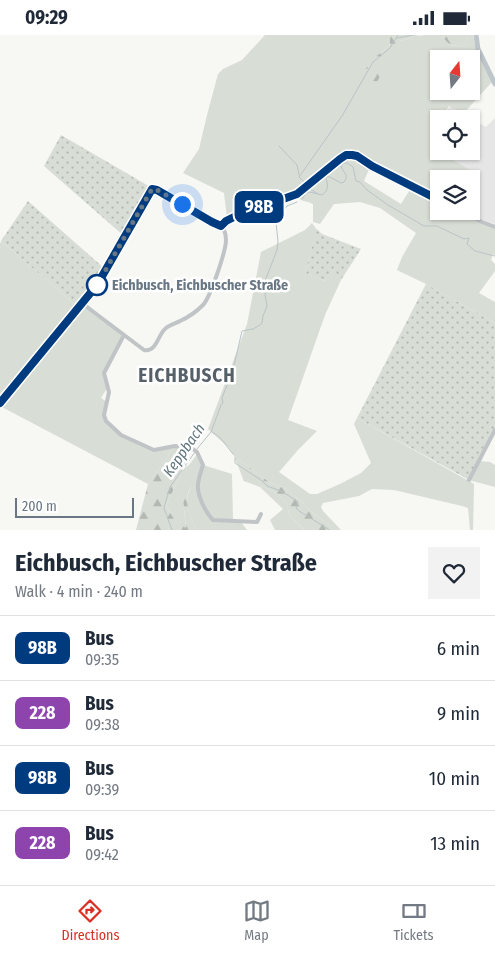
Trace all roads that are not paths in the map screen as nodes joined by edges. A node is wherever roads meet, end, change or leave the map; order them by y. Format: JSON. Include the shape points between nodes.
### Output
{"nodes":[{"id":1,"x":476,"y":35,"type":"edge"},
{"id":2,"x":495,"y":84,"type":"edge"},
{"id":3,"x":430,"y":196,"type":"edge"},
{"id":4,"x":478,"y":220,"type":"edge"},
{"id":5,"x":221,"y":226,"type":"junction"},
{"id":6,"x":495,"y":227,"type":"edge"},
{"id":7,"x":83,"y":304,"type":"junction"},
{"id":8,"x":124,"y":335,"type":"junction"},
{"id":9,"x":0,"y":403,"type":"edge"},
{"id":10,"x":495,"y":431,"type":"edge"},
{"id":11,"x":470,"y":480,"type":"dead end"},
{"id":12,"x":261,"y":514,"type":"dead end"}],
"edges":[{"from":1,"to":2,"type":"street","via":[[478,49]]},
{"from":3,"to":5,"type":"street","via":[[357,156],[346,155],[297,194],[241,214]]},
{"from":4,"to":6,"type":"street"},
{"from":5,"to":7,"type":"street","via":[[152,189]]},
{"from":5,"to":8,"type":"street","via":[[225,230],[226,241],[205,304],[170,325],[152,349],[144,351]]},
{"from":7,"to":8,"type":"street"},
{"from":7,"to":9,"type":"street"},
{"from":8,"to":12,"type":"street","via":[[104,373],[109,392],[104,415],[106,421],[122,435],[154,450],[175,446],[193,449],[203,465],[197,490],[213,520],[257,522]]},
{"from":10,"to":11,"type":"street"}]}
